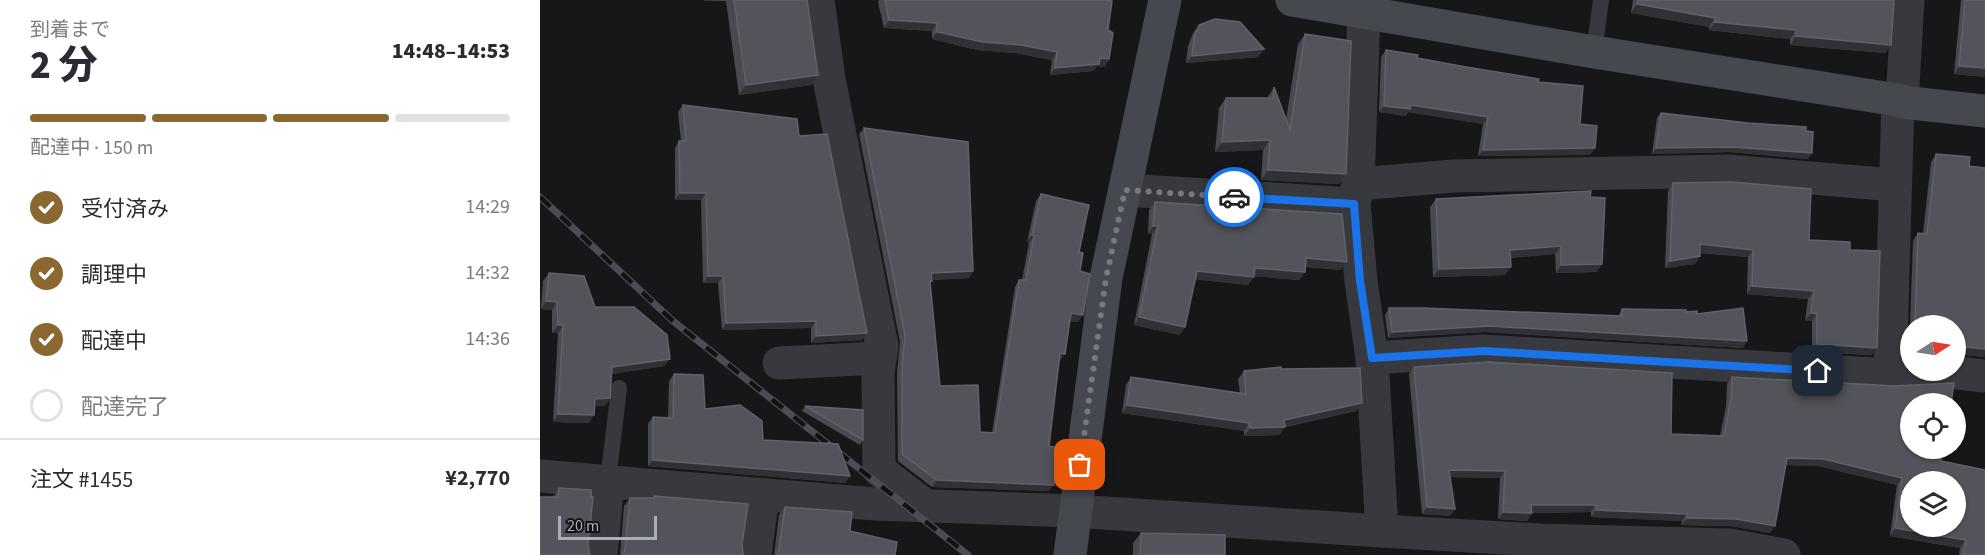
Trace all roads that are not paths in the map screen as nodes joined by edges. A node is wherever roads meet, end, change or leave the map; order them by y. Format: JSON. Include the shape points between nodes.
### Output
{"nodes":[{"id":1,"x":818,"y":0,"type":"edge"},
{"id":2,"x":1165,"y":0,"type":"edge"},
{"id":3,"x":1292,"y":0,"type":"edge"},
{"id":4,"x":1601,"y":0,"type":"edge"},
{"id":5,"x":1908,"y":0,"type":"edge"},
{"id":6,"x":1364,"y":6,"type":"edge"},
{"id":7,"x":1594,"y":52,"type":"junction"},
{"id":8,"x":1900,"y":101,"type":"junction"},
{"id":9,"x":1985,"y":111,"type":"edge"},
{"id":10,"x":1895,"y":185,"type":"junction"},
{"id":11,"x":1125,"y":190,"type":"junction"},
{"id":12,"x":1356,"y":194,"type":"junction"},
{"id":13,"x":880,"y":358,"type":"junction"},
{"id":14,"x":1372,"y":358,"type":"junction"},
{"id":15,"x":779,"y":363,"type":"dead end"},
{"id":16,"x":1890,"y":375,"type":"junction"},
{"id":17,"x":1985,"y":376,"type":"edge"},
{"id":18,"x":619,"y":388,"type":"dead end"},
{"id":19,"x":540,"y":476,"type":"edge"},
{"id":20,"x":608,"y":481,"type":"junction"},
{"id":21,"x":763,"y":495,"type":"junction"},
{"id":22,"x":926,"y":506,"type":"junction"},
{"id":23,"x":1074,"y":511,"type":"junction"},
{"id":24,"x":1383,"y":531,"type":"junction"},
{"id":25,"x":1413,"y":544,"type":"edge"},
{"id":26,"x":1744,"y":551,"type":"edge"},
{"id":27,"x":601,"y":555,"type":"edge"},
{"id":28,"x":755,"y":555,"type":"edge"},
{"id":29,"x":1070,"y":555,"type":"edge"},
{"id":30,"x":1784,"y":555,"type":"edge"}],
"edges":[{"from":1,"to":13,"type":"street","via":[[829,79],[882,346]]},
{"from":2,"to":11,"type":"street"},
{"from":3,"to":6,"type":"street"},
{"from":4,"to":7,"type":"lane"},
{"from":5,"to":8,"type":"street"},
{"from":6,"to":7,"type":"street"},
{"from":6,"to":12,"type":"street"},
{"from":7,"to":8,"type":"street"},
{"from":8,"to":9,"type":"street"},
{"from":8,"to":10,"type":"street"},
{"from":10,"to":12,"type":"street","via":[[1727,171],[1475,176]]},
{"from":10,"to":16,"type":"street"},
{"from":11,"to":12,"type":"street"},
{"from":11,"to":23,"type":"street","via":[[1106,278]]},
{"from":12,"to":14,"type":"street","via":[[1360,281]]},
{"from":13,"to":15,"type":"street"},
{"from":13,"to":22,"type":"street","via":[[879,470]]},
{"from":14,"to":16,"type":"street","via":[[1484,351]]},
{"from":14,"to":24,"type":"street"},
{"from":16,"to":17,"type":"street","via":[[1950,372]]},
{"from":18,"to":20,"type":"lane"},
{"from":19,"to":20,"type":"street"},
{"from":20,"to":21,"type":"street"},
{"from":20,"to":27,"type":"street"},
{"from":21,"to":22,"type":"street"},
{"from":21,"to":28,"type":"street"},
{"from":22,"to":23,"type":"street"},
{"from":23,"to":24,"type":"street"},
{"from":23,"to":29,"type":"street"},
{"from":24,"to":25,"type":"street"},
{"from":25,"to":26,"type":"street","via":[[1539,540],[1730,545]]},
{"from":26,"to":30,"type":"street"}]}
